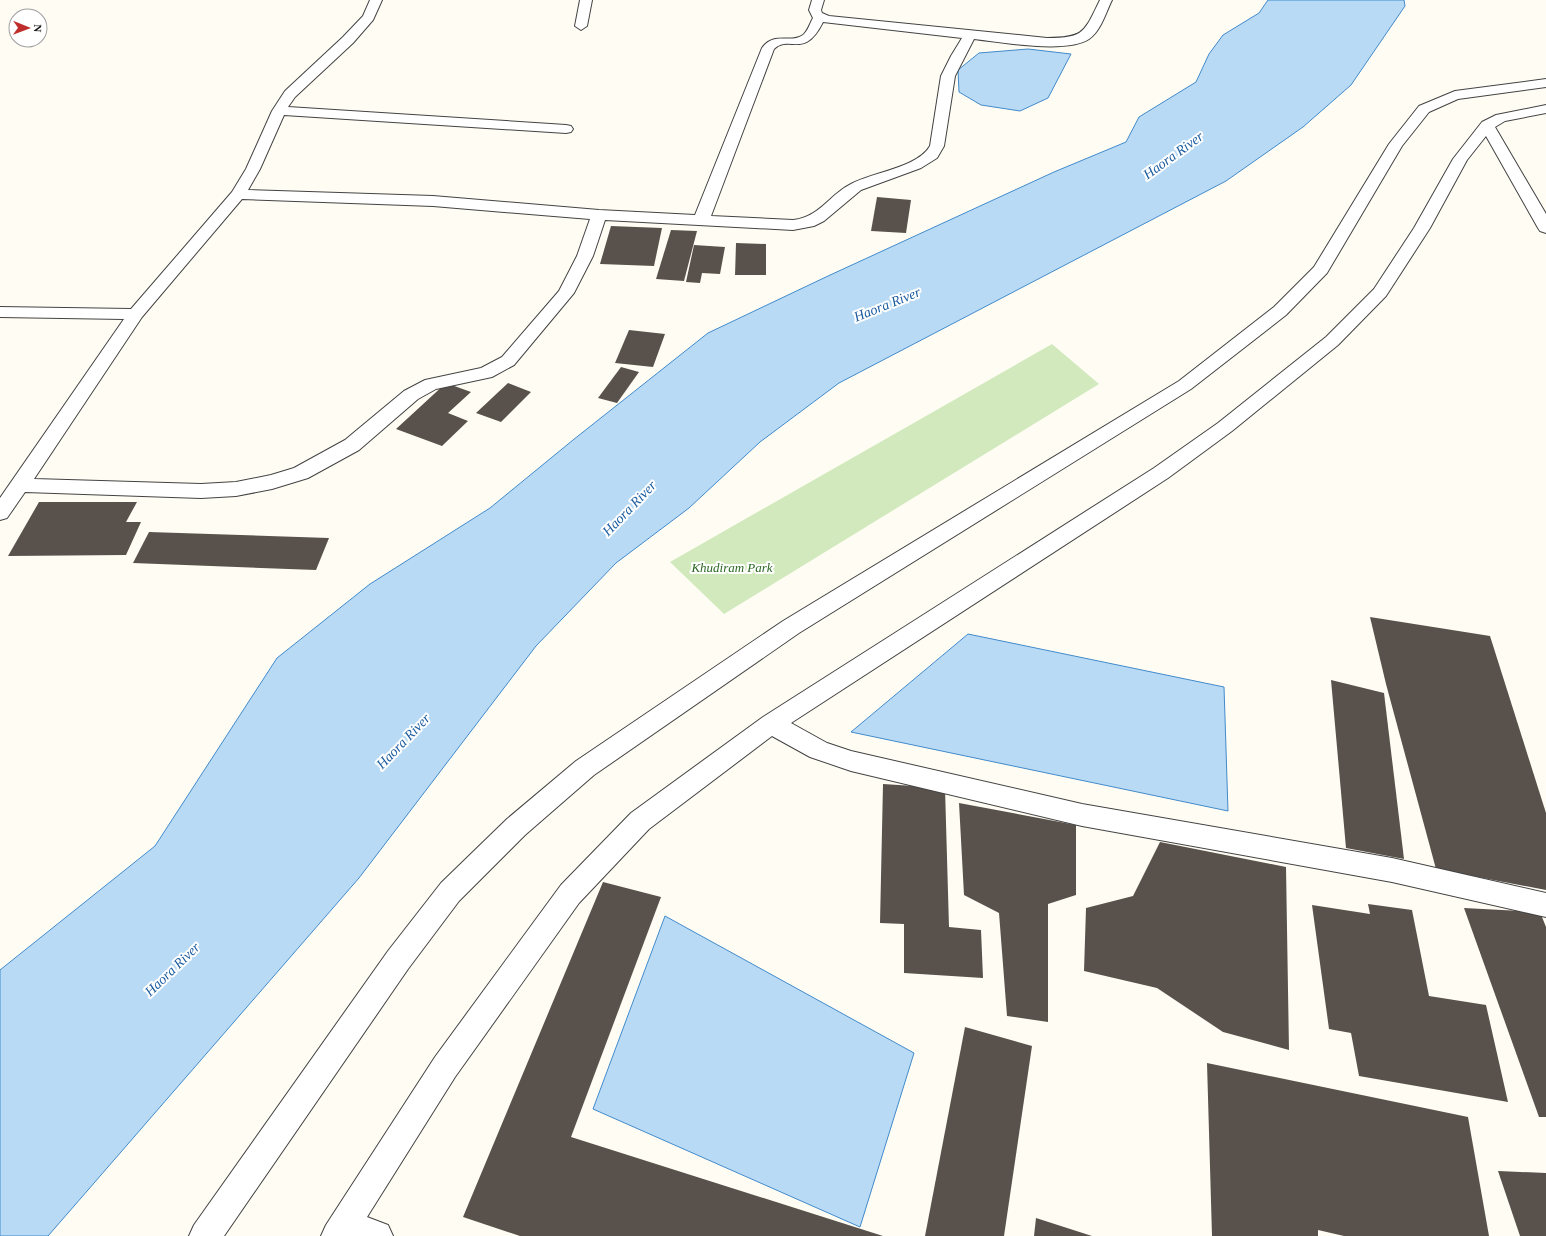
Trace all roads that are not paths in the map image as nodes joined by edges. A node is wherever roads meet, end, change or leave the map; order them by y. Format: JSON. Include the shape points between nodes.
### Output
{"nodes":[{"id":1,"x":376,"y":0,"type":"edge"},
{"id":2,"x":586,"y":0,"type":"edge"},
{"id":3,"x":818,"y":0,"type":"edge"},
{"id":4,"x":1106,"y":0,"type":"edge"},
{"id":5,"x":820,"y":17,"type":"junction"},
{"id":6,"x":581,"y":26,"type":"dead end"},
{"id":7,"x":970,"y":35,"type":"junction"},
{"id":8,"x":1546,"y":83,"type":"edge"},
{"id":9,"x":1546,"y":108,"type":"edge"},
{"id":10,"x":279,"y":111,"type":"junction"},
{"id":11,"x":1487,"y":126,"type":"junction"},
{"id":12,"x":566,"y":129,"type":"dead end"},
{"id":13,"x":238,"y":194,"type":"junction"},
{"id":14,"x":599,"y":215,"type":"junction"},
{"id":15,"x":701,"y":221,"type":"junction"},
{"id":16,"x":1546,"y":228,"type":"edge"},
{"id":17,"x":0,"y":312,"type":"edge"},
{"id":18,"x":136,"y":314,"type":"junction"},
{"id":19,"x":19,"y":485,"type":"junction"},
{"id":20,"x":0,"y":512,"type":"edge"},
{"id":21,"x":771,"y":724,"type":"junction"},
{"id":22,"x":1546,"y":905,"type":"edge"},
{"id":23,"x":341,"y":1230,"type":"edge"},
{"id":24,"x":205,"y":1236,"type":"edge"},
{"id":25,"x":378,"y":1236,"type":"edge"}],
"edges":[{"from":1,"to":10,"type":"street","via":[[369,17],[290,94]]},
{"from":2,"to":6,"type":"street"},
{"from":3,"to":5,"type":"street","via":[[815,10]]},
{"from":4,"to":7,"type":"street","via":[[1089,32],[1077,41],[1051,42]]},
{"from":5,"to":7,"type":"street"},
{"from":5,"to":15,"type":"street","via":[[808,37],[780,42],[768,48]]},
{"from":7,"to":15,"type":"street","via":[[948,76],[937,146],[932,155],[916,165],[856,187],[808,223],[777,226]]},
{"from":8,"to":24,"type":"street","via":[[1455,95],[1424,109],[1396,144],[1321,270],[1280,311],[1185,385],[791,627],[585,768],[516,828],[450,892],[398,960]]},
{"from":9,"to":11,"type":"street","via":[[1501,118]]},
{"from":10,"to":12,"type":"street"},
{"from":10,"to":13,"type":"street","via":[[253,169]]},
{"from":11,"to":16,"type":"street"},
{"from":11,"to":21,"type":"street","via":[[1460,159],[1422,228],[1380,292],[1332,341],[1225,427],[1161,473]]},
{"from":13,"to":14,"type":"street","via":[[432,201]]},
{"from":13,"to":18,"type":"street"},
{"from":14,"to":15,"type":"street"},
{"from":14,"to":19,"type":"street","via":[[585,256],[566,293],[508,361],[486,373],[431,384],[417,391],[352,445],[301,473],[236,489],[201,491]]},
{"from":17,"to":18,"type":"street"},
{"from":18,"to":19,"type":"street"},
{"from":19,"to":20,"type":"street"},
{"from":21,"to":22,"type":"street","via":[[819,750],[858,763],[1082,815],[1392,870]]},
{"from":21,"to":23,"type":"street","via":[[640,821],[570,894],[445,1067]]},
{"from":23,"to":25,"type":"street"}]}
